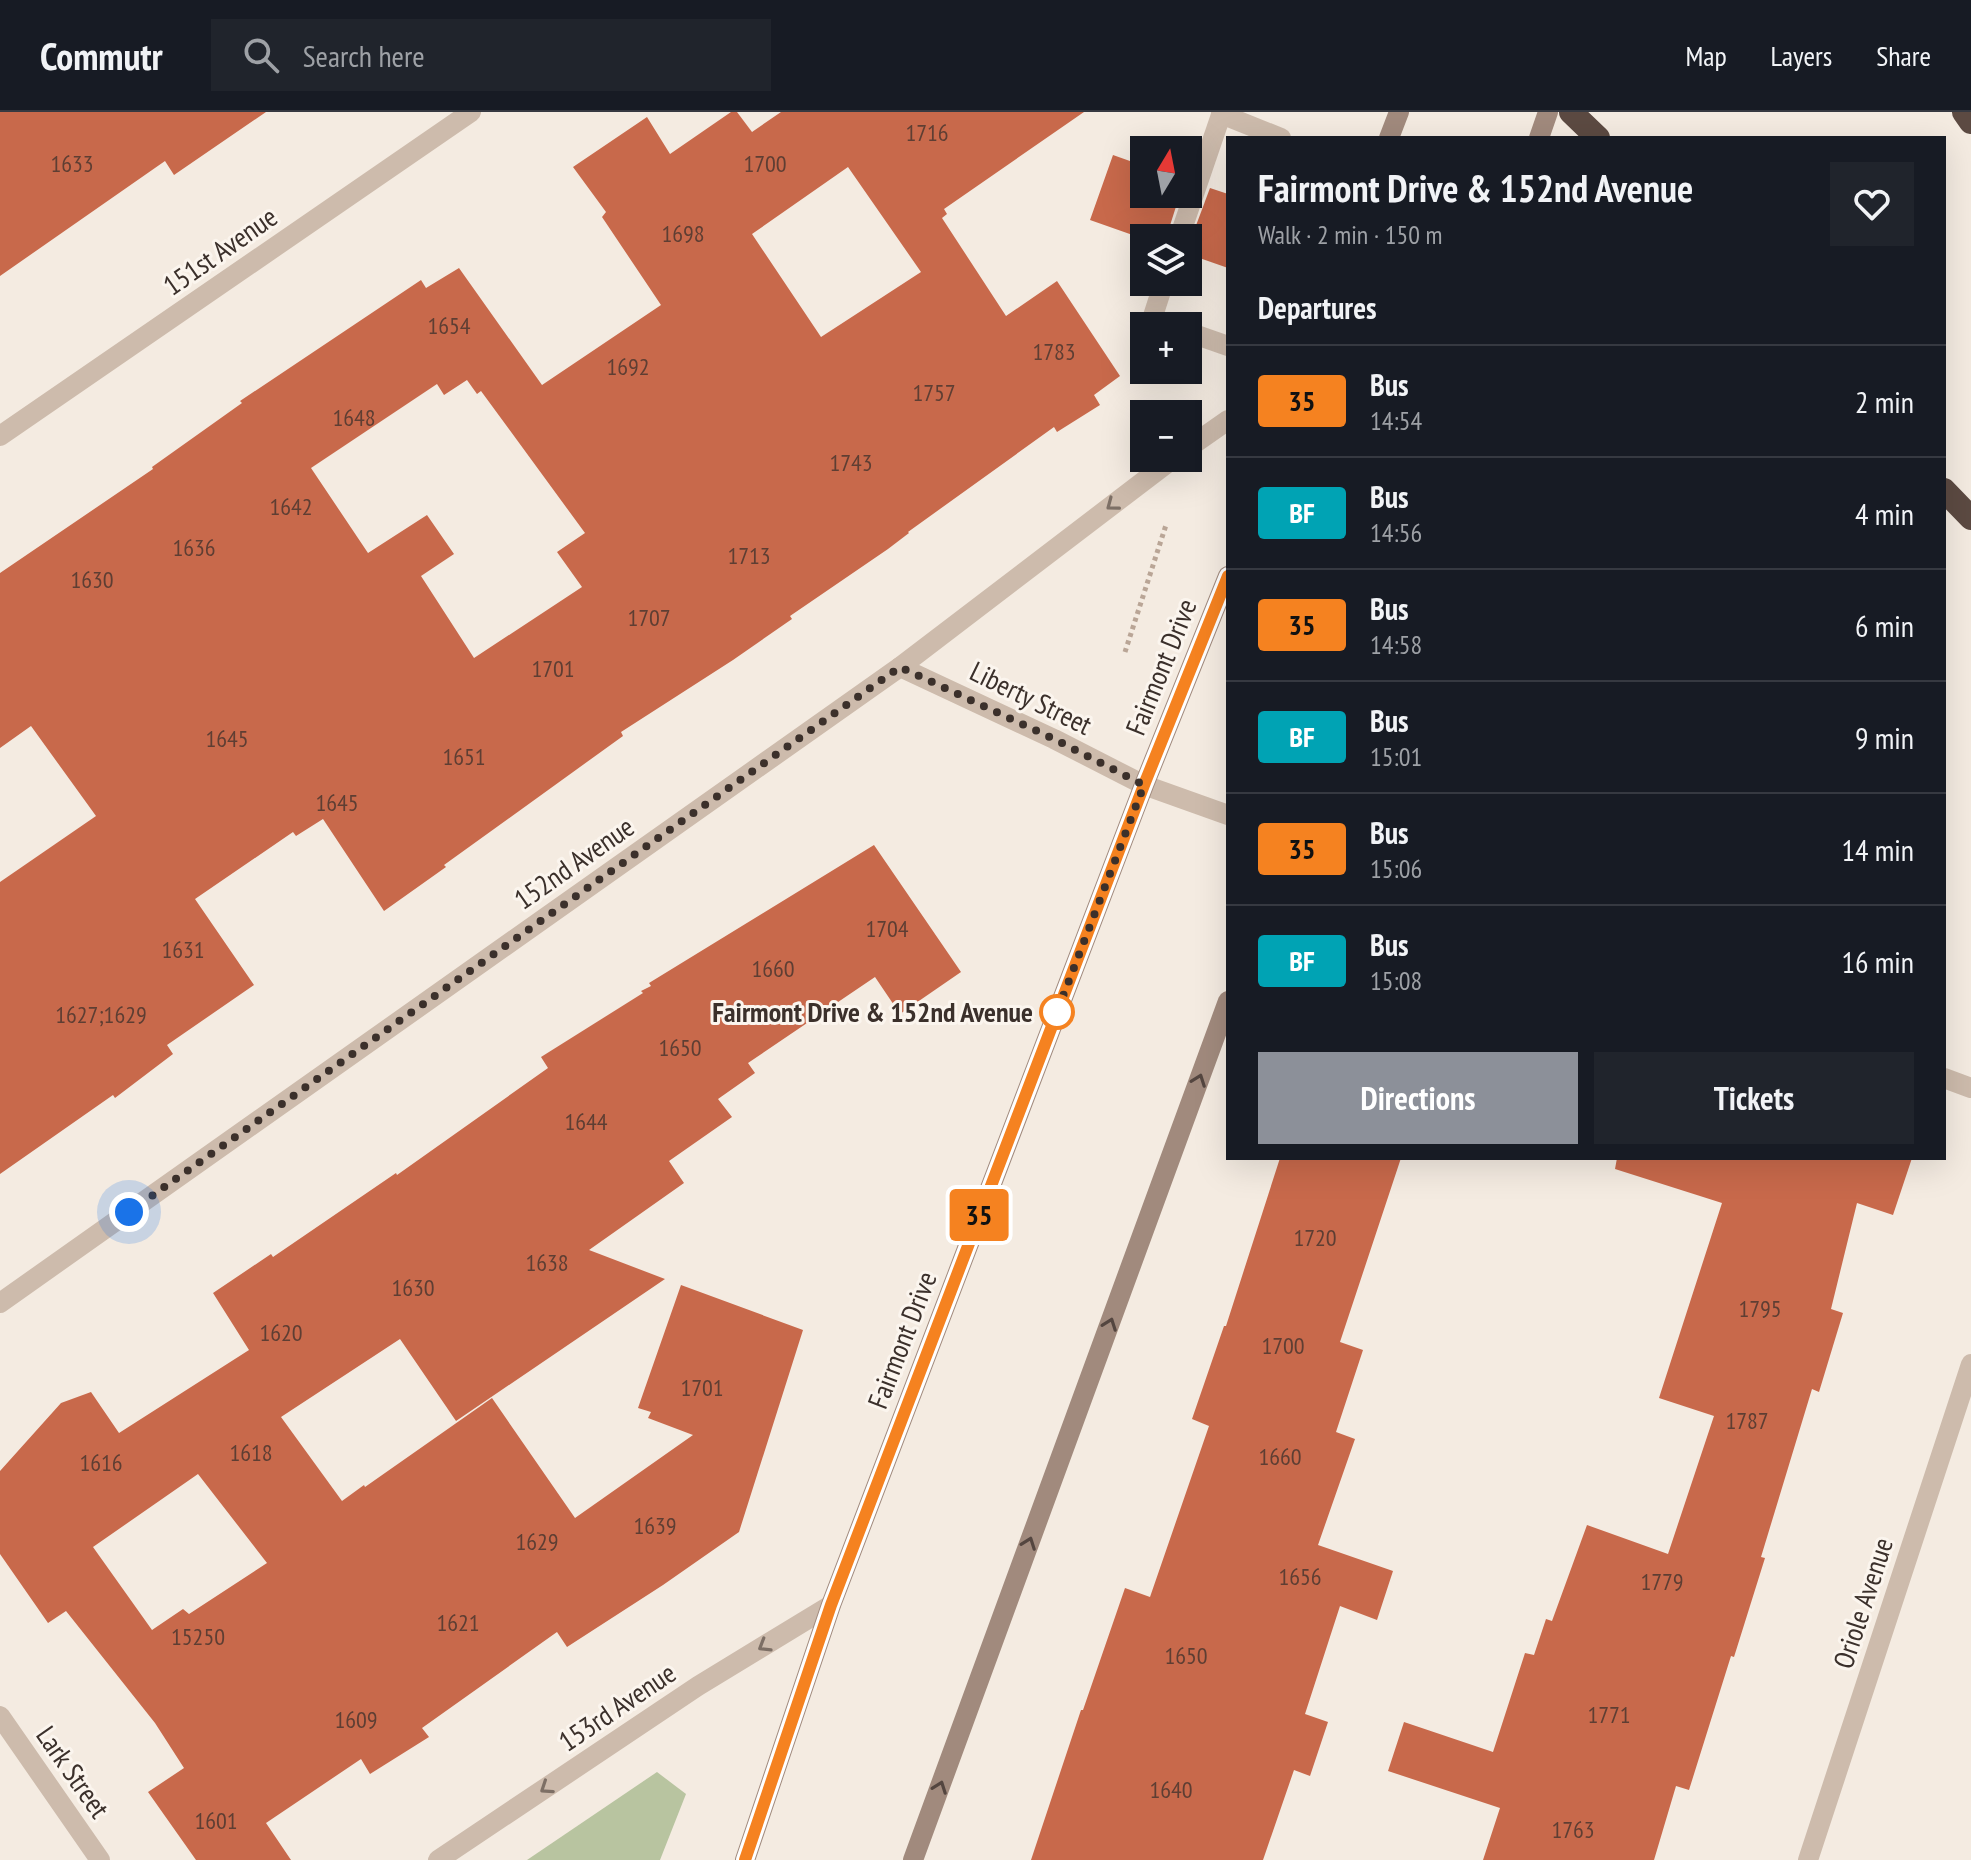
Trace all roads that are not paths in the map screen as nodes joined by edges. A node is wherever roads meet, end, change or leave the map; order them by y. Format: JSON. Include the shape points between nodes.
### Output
{"nodes":[{"id":1,"x":471,"y":112,"type":"edge"},
{"id":2,"x":1399,"y":112,"type":"edge"},
{"id":3,"x":1548,"y":112,"type":"edge"},
{"id":4,"x":1571,"y":112,"type":"edge"},
{"id":5,"x":1964,"y":112,"type":"edge"},
{"id":6,"x":1221,"y":113,"type":"edge"},
{"id":7,"x":1971,"y":122,"type":"edge"},
{"id":8,"x":1276,"y":136,"type":"edge"},
{"id":9,"x":1390,"y":136,"type":"edge"},
{"id":10,"x":1540,"y":136,"type":"edge"},
{"id":11,"x":1596,"y":136,"type":"edge"},
{"id":12,"x":1184,"y":224,"type":"edge"},
{"id":13,"x":1202,"y":337,"type":"edge"},
{"id":14,"x":1226,"y":345,"type":"edge"},
{"id":15,"x":1226,"y":421,"type":"edge"},
{"id":16,"x":0,"y":436,"type":"edge"},
{"id":17,"x":1202,"y":438,"type":"edge"},
{"id":18,"x":1156,"y":472,"type":"edge"},
{"id":19,"x":1946,"y":492,"type":"edge"},
{"id":20,"x":1971,"y":518,"type":"edge"},
{"id":21,"x":1226,"y":581,"type":"edge"},
{"id":22,"x":900,"y":667,"type":"junction"},
{"id":23,"x":1144,"y":785,"type":"junction"},
{"id":24,"x":1226,"y":814,"type":"edge"},
{"id":25,"x":1226,"y":1006,"type":"edge"},
{"id":26,"x":1946,"y":1079,"type":"edge"},
{"id":27,"x":1971,"y":1088,"type":"edge"},
{"id":28,"x":0,"y":1303,"type":"edge"},
{"id":29,"x":1971,"y":1364,"type":"edge"},
{"id":30,"x":831,"y":1605,"type":"junction"},
{"id":31,"x":0,"y":1716,"type":"edge"},
{"id":32,"x":100,"y":1860,"type":"edge"},
{"id":33,"x":438,"y":1860,"type":"edge"},
{"id":34,"x":745,"y":1860,"type":"edge"},
{"id":35,"x":913,"y":1860,"type":"edge"},
{"id":36,"x":1808,"y":1860,"type":"edge"}],
"edges":[{"from":1,"to":16,"type":"street","name":"151st Avenue"},
{"from":2,"to":9,"type":"main road"},
{"from":3,"to":10,"type":"main road"},
{"from":4,"to":11,"type":"highway"},
{"from":5,"to":7,"type":"highway"},
{"from":6,"to":8,"type":"street"},
{"from":6,"to":12,"type":"street"},
{"from":13,"to":14,"type":"street"},
{"from":15,"to":17,"type":"street"},
{"from":18,"to":22,"type":"street","name":"152nd Avenue","one_way":true},
{"from":19,"to":20,"type":"highway"},
{"from":21,"to":23,"type":"main road","name":"Fairmont Drive"},
{"from":22,"to":23,"type":"street","name":"Liberty Street"},
{"from":22,"to":28,"type":"street","name":"152nd Avenue"},
{"from":23,"to":24,"type":"street","name":"Liberty Street"},
{"from":23,"to":30,"type":"main road","name":"Fairmont Drive"},
{"from":35,"to":25,"type":"main road","one_way":true},
{"from":26,"to":27,"type":"street"},
{"from":29,"to":36,"type":"street","name":"Oriole Avenue"},
{"from":30,"to":33,"type":"street","name":"153rd Avenue","one_way":true,"via":[[698,1686]]},
{"from":30,"to":34,"type":"main road","name":"Fairmont Drive"},
{"from":31,"to":32,"type":"street","name":"Lark Street"}]}
